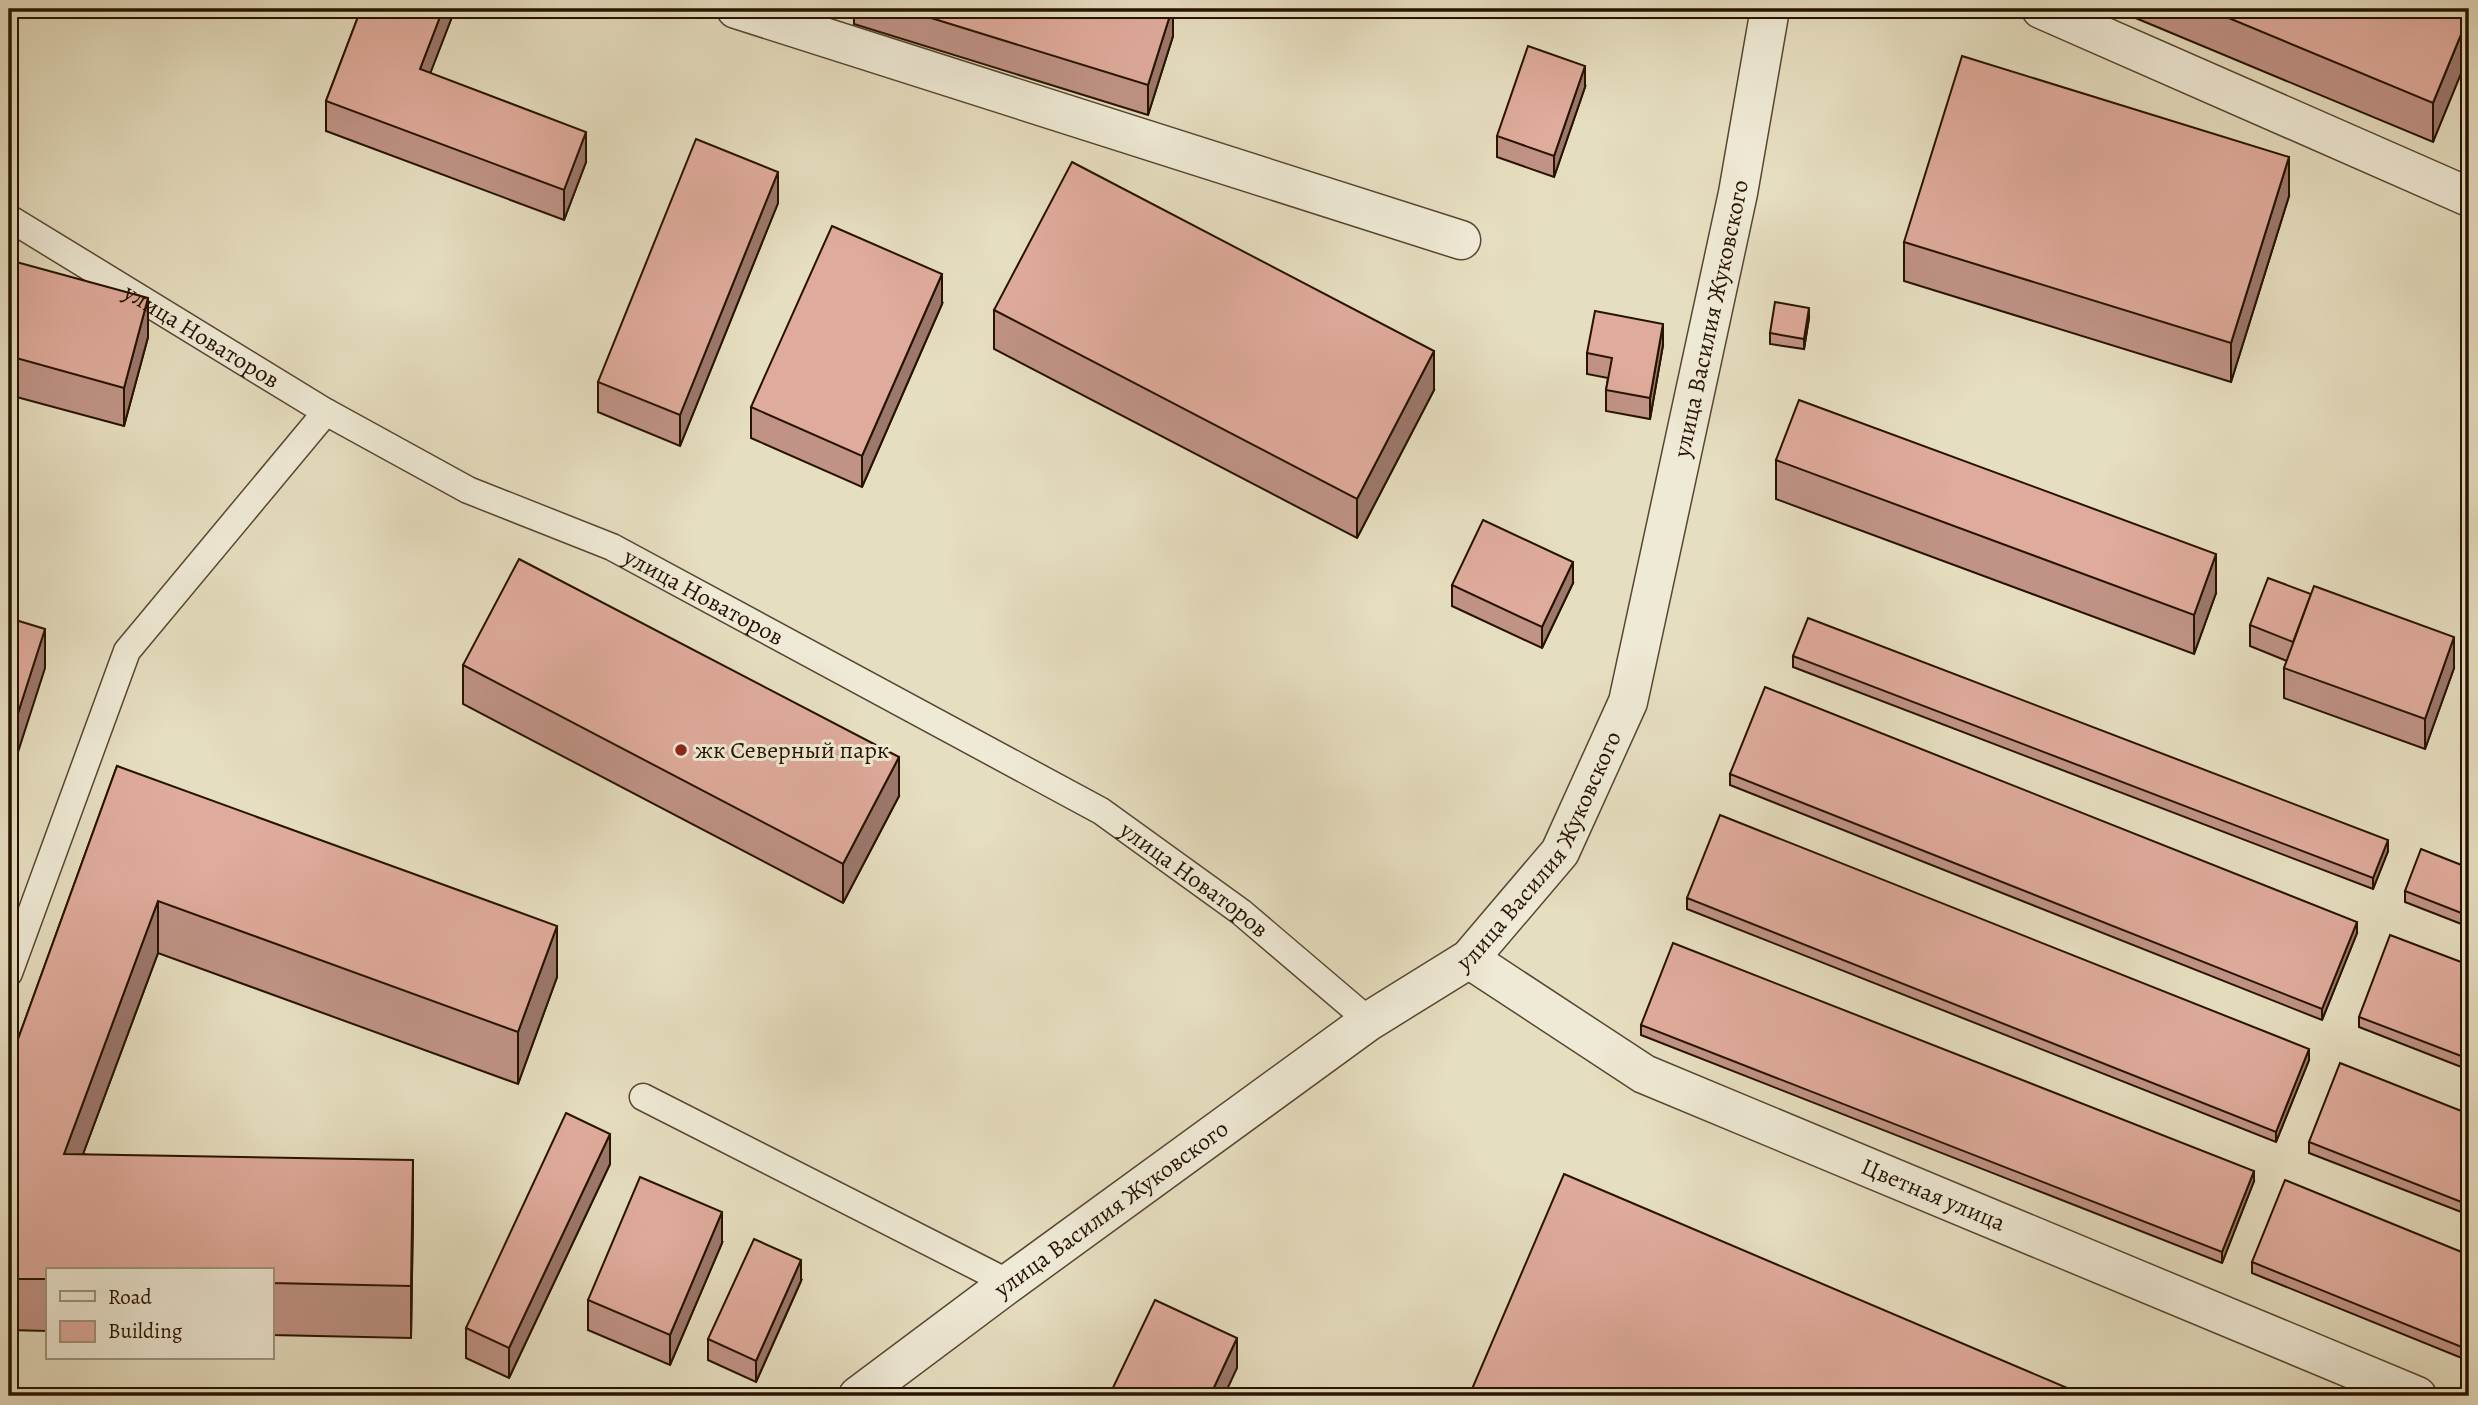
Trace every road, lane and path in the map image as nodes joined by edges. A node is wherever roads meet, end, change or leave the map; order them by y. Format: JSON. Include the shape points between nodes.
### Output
{"nodes":[{"id":1,"x":736,"y":9,"type":"edge"},
{"id":2,"x":1770,"y":9,"type":"edge"},
{"id":3,"x":2041,"y":9,"type":"edge"},
{"id":4,"x":2469,"y":197,"type":"edge"},
{"id":5,"x":9,"y":218,"type":"edge"},
{"id":6,"x":1461,"y":240,"type":"dead end"},
{"id":7,"x":326,"y":412,"type":"junction"},
{"id":8,"x":1469,"y":958,"type":"junction"},
{"id":9,"x":9,"y":973,"type":"edge"},
{"id":10,"x":1369,"y":1021,"type":"junction"},
{"id":11,"x":643,"y":1097,"type":"dead end"},
{"id":12,"x":1009,"y":1283,"type":"junction"},
{"id":13,"x":858,"y":1396,"type":"edge"},
{"id":14,"x":2417,"y":1396,"type":"edge"}],
"edges":[{"from":1,"to":6,"type":"street"},
{"from":2,"to":8,"type":"street","name":"улица Василия Жуковского","via":[[1738,192],[1628,702],[1560,852]]},
{"from":3,"to":4,"type":"street"},
{"from":5,"to":7,"type":"lane","name":"улица Новаторов"},
{"from":7,"to":9,"type":"lane","via":[[127,651]]},
{"from":7,"to":10,"type":"lane","name":"улица Новаторов","via":[[468,490],[612,547],[1101,811],[1241,912]]},
{"from":8,"to":10,"type":"street","name":"улица Василия Жуковского"},
{"from":8,"to":14,"type":"street","name":"Цветная улица","via":[[1644,1074]]},
{"from":10,"to":12,"type":"street","name":"улица Василия Жуковского"},
{"from":11,"to":12,"type":"lane"},
{"from":12,"to":13,"type":"street","name":"улица Василия Жуковского"}]}
